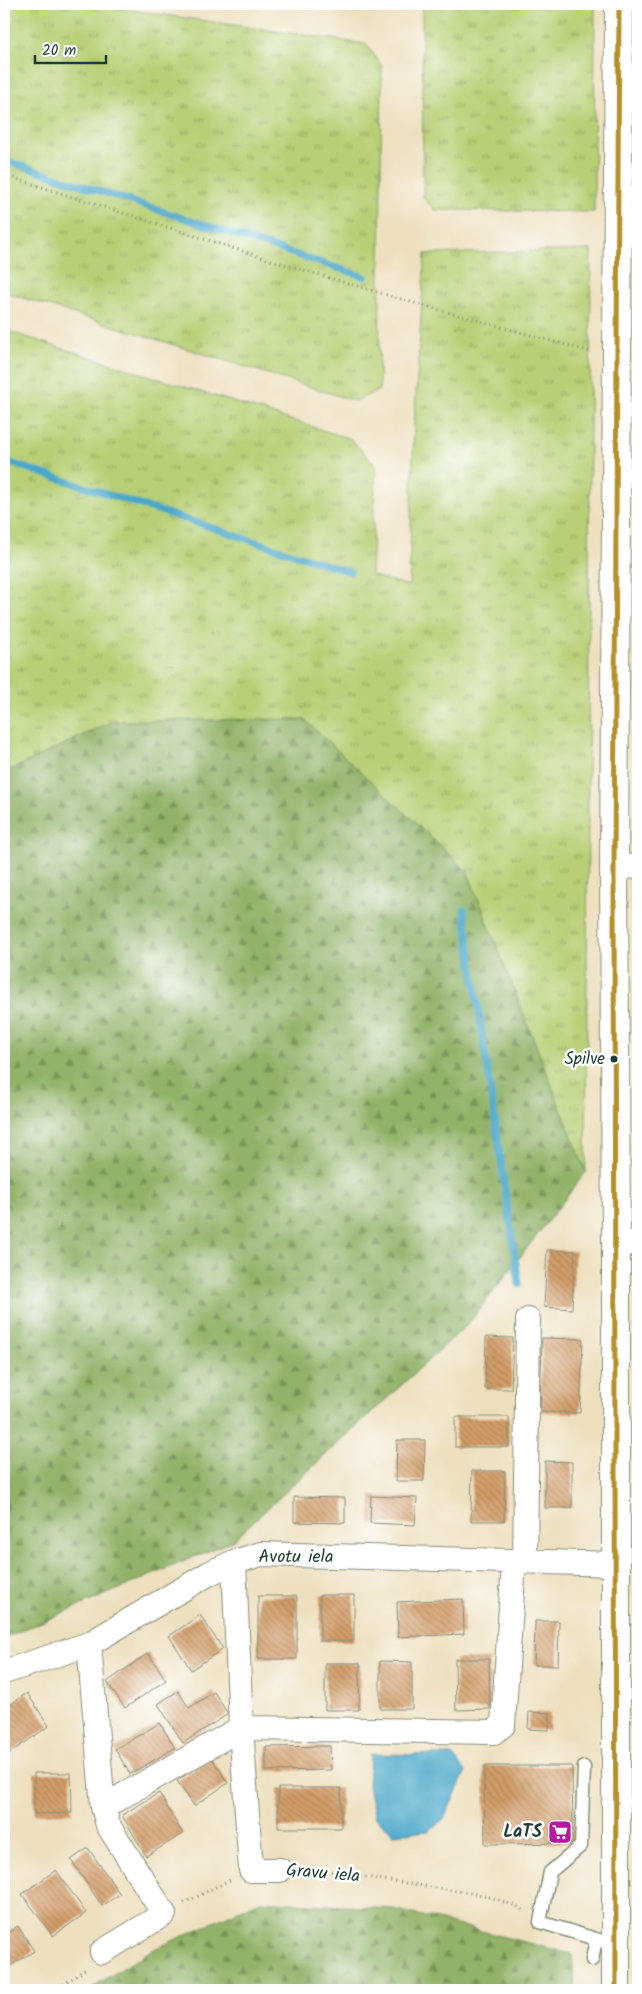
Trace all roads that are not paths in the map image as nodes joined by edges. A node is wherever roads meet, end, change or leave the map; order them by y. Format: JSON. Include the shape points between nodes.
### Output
{"nodes":[{"id":1,"x":619,"y":4,"type":"edge"},
{"id":2,"x":627,"y":232,"type":"edge"},
{"id":3,"x":626,"y":867,"type":"edge"},
{"id":4,"x":627,"y":1243,"type":"edge"},
{"id":5,"x":528,"y":1320,"type":"dead end"},
{"id":6,"x":234,"y":1562,"type":"junction"},
{"id":7,"x":519,"y":1562,"type":"junction"},
{"id":8,"x":616,"y":1564,"type":"junction"},
{"id":9,"x":89,"y":1644,"type":"junction"},
{"id":10,"x":4,"y":1672,"type":"edge"},
{"id":11,"x":241,"y":1728,"type":"junction"},
{"id":12,"x":584,"y":1767,"type":"dead end"},
{"id":13,"x":104,"y":1807,"type":"junction"},
{"id":14,"x":280,"y":1870,"type":"road end"},
{"id":15,"x":605,"y":1942,"type":"junction"},
{"id":16,"x":102,"y":1952,"type":"road end"},
{"id":17,"x":592,"y":1960,"type":"dead end"},
{"id":18,"x":616,"y":1990,"type":"edge"}],
"edges":[{"from":1,"to":2,"type":"street"},
{"from":2,"to":3,"type":"street","via":[[616,359]]},
{"from":3,"to":4,"type":"street"},
{"from":4,"to":8,"type":"street"},
{"from":5,"to":7,"type":"street"},
{"from":6,"to":7,"type":"street","name":"Avotu iela","via":[[261,1554]]},
{"from":6,"to":9,"type":"street","name":"Avotu iela"},
{"from":6,"to":11,"type":"street"},
{"from":7,"to":8,"type":"street","name":"Avotu iela"},
{"from":7,"to":11,"type":"street","via":[[503,1725],[494,1732]]},
{"from":8,"to":15,"type":"street"},
{"from":9,"to":10,"type":"street","name":"Avotu iela"},
{"from":9,"to":13,"type":"street"},
{"from":11,"to":13,"type":"street"},
{"from":11,"to":14,"type":"street","name":"Gravu iela","via":[[251,1870]]},
{"from":12,"to":15,"type":"lane","via":[[581,1846],[550,1872],[540,1922]]},
{"from":13,"to":16,"type":"street","via":[[108,1825],[164,1914]]},
{"from":15,"to":17,"type":"lane"},
{"from":15,"to":18,"type":"street"}]}
